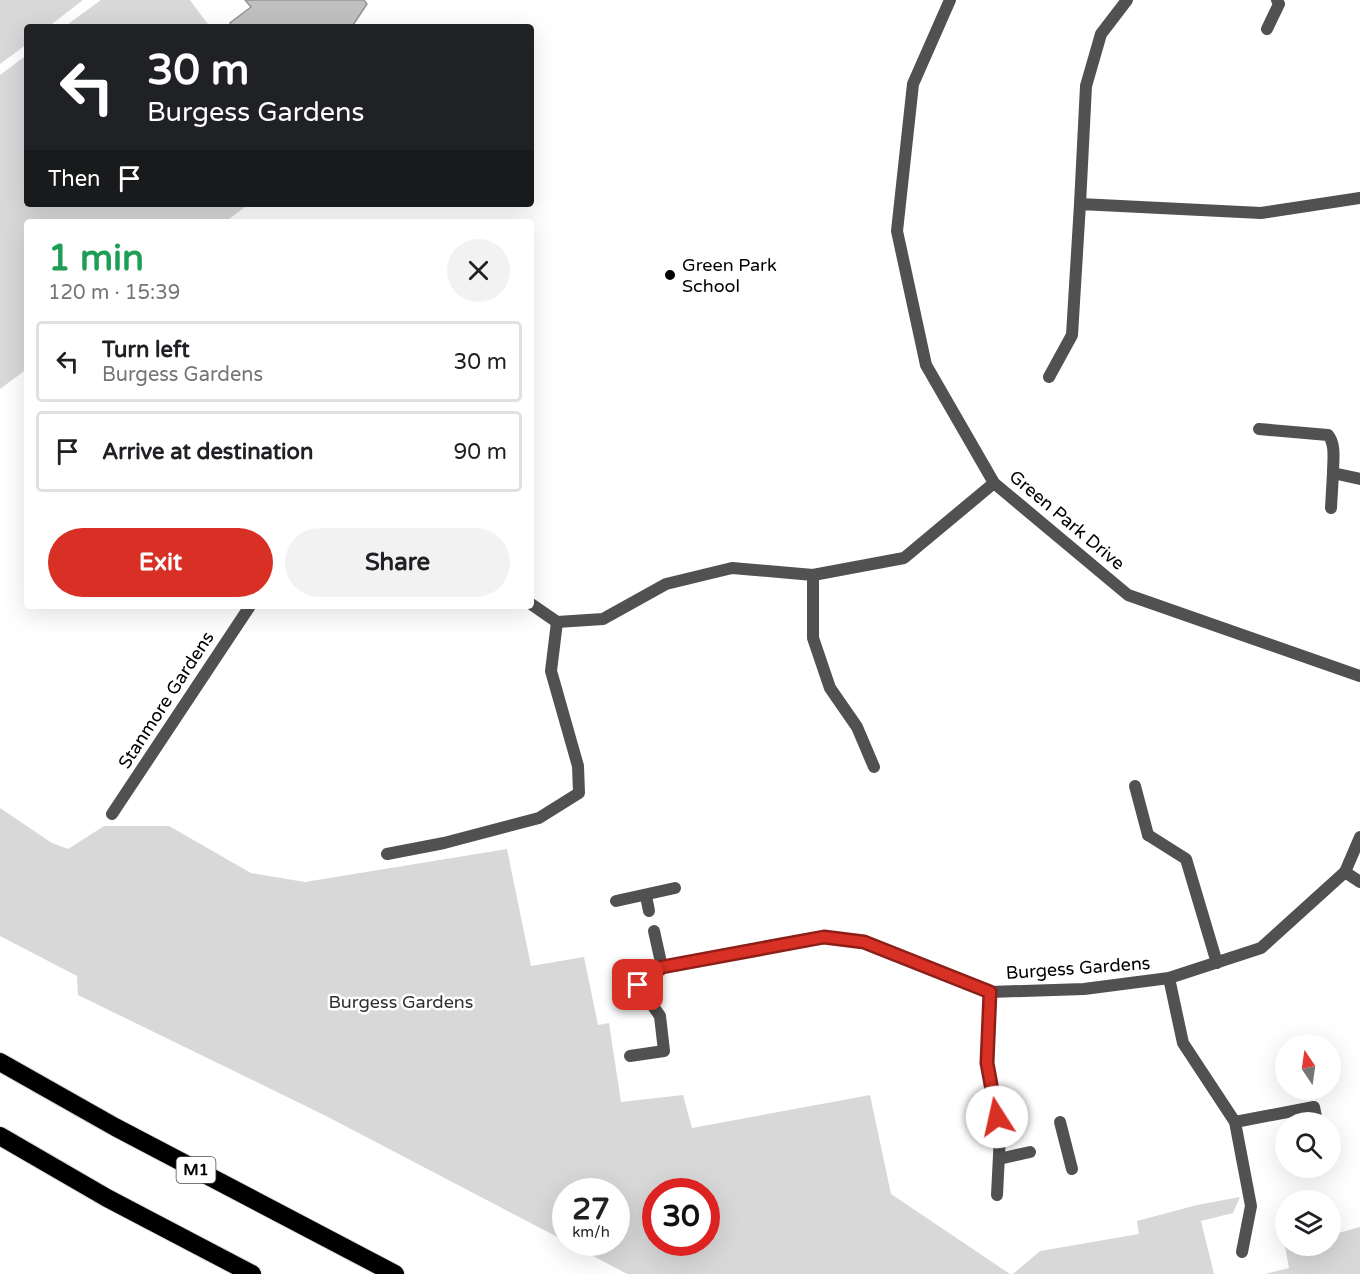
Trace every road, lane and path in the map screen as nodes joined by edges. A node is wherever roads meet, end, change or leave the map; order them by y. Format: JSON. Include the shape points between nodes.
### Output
{"nodes":[{"id":1,"x":950,"y":0,"type":"edge"},
{"id":2,"x":1127,"y":0,"type":"edge"},
{"id":3,"x":1277,"y":0,"type":"edge"},
{"id":4,"x":1267,"y":29,"type":"dead end"},
{"id":5,"x":1360,"y":198,"type":"edge"},
{"id":6,"x":1080,"y":204,"type":"junction"},
{"id":7,"x":1049,"y":377,"type":"dead end"},
{"id":8,"x":1259,"y":429,"type":"dead end"},
{"id":9,"x":1333,"y":473,"type":"junction"},
{"id":10,"x":1360,"y":479,"type":"edge"},
{"id":11,"x":994,"y":483,"type":"junction"},
{"id":12,"x":1331,"y":508,"type":"dead end"},
{"id":13,"x":813,"y":575,"type":"junction"},
{"id":14,"x":534,"y":606,"type":"edge"},
{"id":15,"x":248,"y":609,"type":"edge"},
{"id":16,"x":557,"y":622,"type":"junction"},
{"id":17,"x":1360,"y":676,"type":"edge"},
{"id":18,"x":874,"y":767,"type":"dead end"},
{"id":19,"x":1135,"y":786,"type":"dead end"},
{"id":20,"x":112,"y":814,"type":"dead end"},
{"id":21,"x":1360,"y":837,"type":"edge"},
{"id":22,"x":387,"y":854,"type":"dead end"},
{"id":23,"x":1345,"y":872,"type":"junction"},
{"id":24,"x":1360,"y":882,"type":"edge"},
{"id":25,"x":675,"y":888,"type":"dead end"},
{"id":26,"x":646,"y":896,"type":"junction"},
{"id":27,"x":616,"y":902,"type":"dead end"},
{"id":28,"x":650,"y":911,"type":"dead end"},
{"id":29,"x":654,"y":931,"type":"dead end"},
{"id":30,"x":1217,"y":963,"type":"junction"},
{"id":31,"x":662,"y":967,"type":"junction"},
{"id":32,"x":1169,"y":978,"type":"junction"},
{"id":33,"x":990,"y":992,"type":"junction"},
{"id":34,"x":630,"y":1056,"type":"dead end"},
{"id":35,"x":0,"y":1062,"type":"edge"},
{"id":36,"x":1288,"y":1112,"type":"edge"},
{"id":37,"x":1315,"y":1112,"type":"edge"},
{"id":38,"x":1275,"y":1114,"type":"edge"},
{"id":39,"x":1060,"y":1122,"type":"dead end"},
{"id":40,"x":1235,"y":1122,"type":"junction"},
{"id":41,"x":0,"y":1136,"type":"edge"},
{"id":42,"x":1067,"y":1144,"type":"junction"},
{"id":43,"x":1053,"y":1147,"type":"dead end"},
{"id":44,"x":1030,"y":1152,"type":"dead end"},
{"id":45,"x":999,"y":1159,"type":"junction"},
{"id":46,"x":1072,"y":1169,"type":"dead end"},
{"id":47,"x":997,"y":1195,"type":"dead end"},
{"id":48,"x":1242,"y":1252,"type":"dead end"},
{"id":49,"x":252,"y":1274,"type":"edge"},
{"id":50,"x":395,"y":1274,"type":"edge"}],
"edges":[{"from":1,"to":11,"type":"street","name":"Green Park Drive","via":[[913,84],[897,231],[926,365]]},
{"from":2,"to":6,"type":"street","via":[[1101,34],[1086,86]]},
{"from":3,"to":4,"type":"street","via":[[1279,4]]},
{"from":5,"to":6,"type":"street","via":[[1261,213]]},
{"from":6,"to":7,"type":"street","via":[[1072,335]]},
{"from":8,"to":9,"type":"street","via":[[1328,435],[1332,438]]},
{"from":9,"to":10,"type":"street"},
{"from":9,"to":12,"type":"street"},
{"from":11,"to":13,"type":"street","via":[[904,558]]},
{"from":11,"to":17,"type":"street","name":"Green Park Drive","via":[[1128,595]]},
{"from":13,"to":16,"type":"street","via":[[732,568],[666,584],[603,619]]},
{"from":13,"to":18,"type":"street","via":[[813,638],[830,688],[857,727]]},
{"from":14,"to":16,"type":"street"},
{"from":15,"to":20,"type":"street","name":"Stanmore Gardens"},
{"from":16,"to":22,"type":"street","via":[[551,671],[578,766],[579,793],[539,818]]},
{"from":19,"to":30,"type":"street","via":[[1148,835],[1186,859]]},
{"from":21,"to":23,"type":"street","name":"Burgess Gardens"},
{"from":23,"to":24,"type":"street"},
{"from":23,"to":30,"type":"street","name":"Burgess Gardens","via":[[1261,948]]},
{"from":25,"to":26,"type":"street"},
{"from":26,"to":27,"type":"street"},
{"from":26,"to":28,"type":"street"},
{"from":29,"to":31,"type":"street"},
{"from":30,"to":32,"type":"street","name":"Burgess Gardens"},
{"from":31,"to":33,"type":"street","name":"Burgess Gardens","via":[[824,937],[864,942]]},
{"from":31,"to":34,"type":"street","name":"Burgess Gardens","via":[[638,985],[660,1016],[664,1051]]},
{"from":32,"to":33,"type":"street","name":"Burgess Gardens","via":[[1084,989]]},
{"from":32,"to":40,"type":"street","name":"Burgess Gardens","via":[[1183,1043]]},
{"from":33,"to":45,"type":"street","name":"Burgess Gardens","via":[[987,1063],[1000,1135]]},
{"from":35,"to":50,"type":"highway","number":"M1"},
{"from":36,"to":37,"type":"street","via":[[1314,1107]]},
{"from":38,"to":40,"type":"street"},
{"from":39,"to":42,"type":"street"},
{"from":40,"to":48,"type":"street","name":"Burgess Gardens","via":[[1251,1206]]},
{"from":41,"to":49,"type":"highway"},
{"from":42,"to":43,"type":"street"},
{"from":42,"to":46,"type":"street"},
{"from":44,"to":45,"type":"street"},
{"from":45,"to":47,"type":"street","name":"Burgess Gardens"}]}
